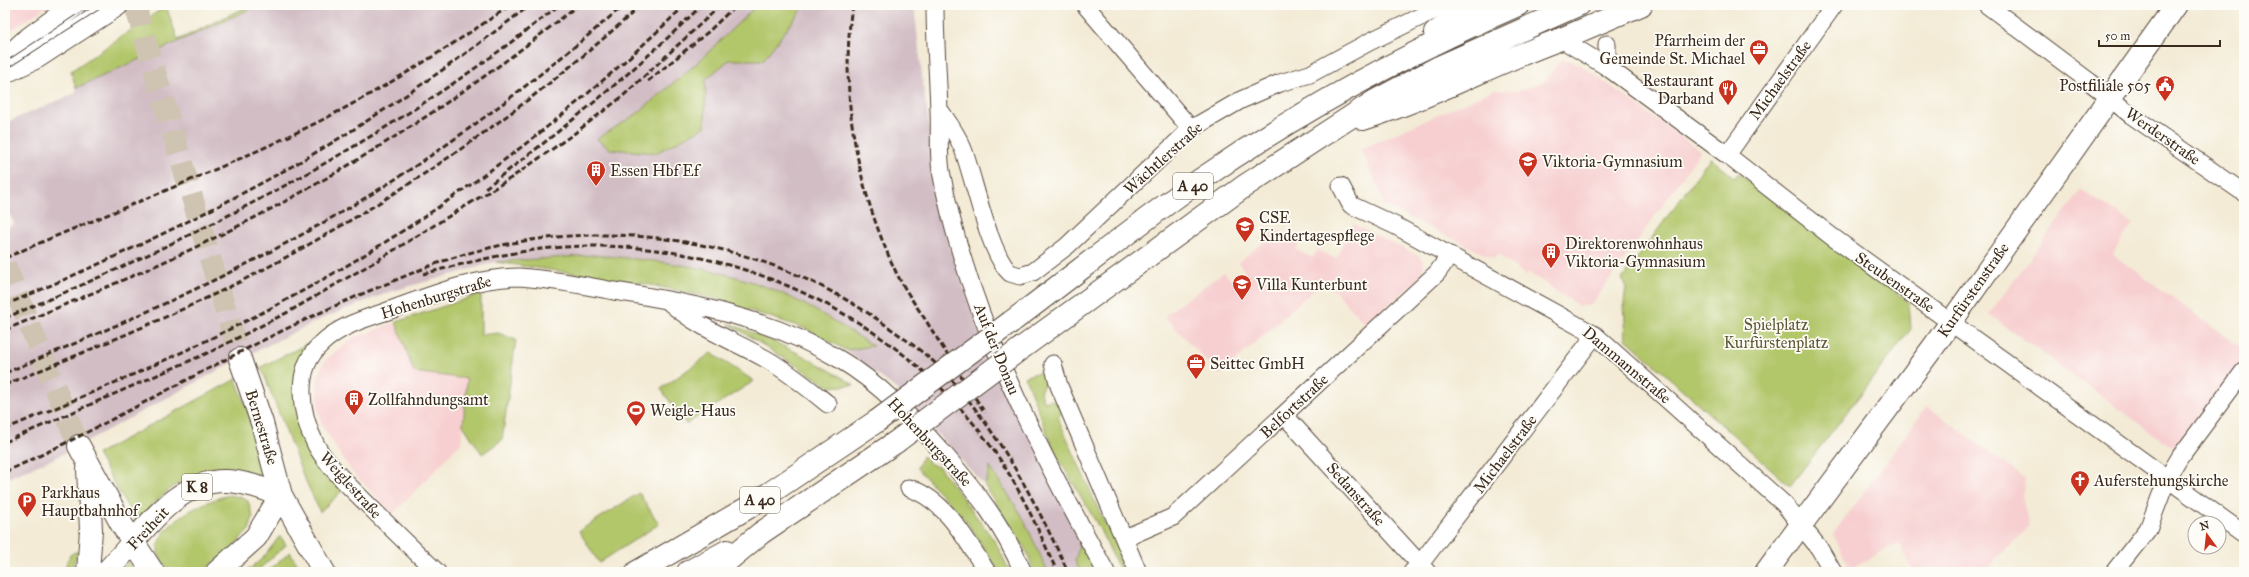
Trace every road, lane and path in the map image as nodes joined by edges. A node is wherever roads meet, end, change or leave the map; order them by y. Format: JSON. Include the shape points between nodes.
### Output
{"nodes":[{"id":1,"x":76,"y":5,"type":"edge"},
{"id":2,"x":117,"y":5,"type":"edge"},
{"id":3,"x":935,"y":5,"type":"edge"},
{"id":4,"x":1445,"y":5,"type":"edge"},
{"id":5,"x":1473,"y":5,"type":"edge"},
{"id":6,"x":1518,"y":5,"type":"edge"},
{"id":7,"x":1578,"y":5,"type":"edge"},
{"id":8,"x":1641,"y":5,"type":"edge"},
{"id":9,"x":1834,"y":5,"type":"edge"},
{"id":10,"x":1987,"y":5,"type":"edge"},
{"id":11,"x":2176,"y":5,"type":"edge"},
{"id":12,"x":1090,"y":7,"type":"edge"},
{"id":13,"x":1561,"y":39,"type":"junction"},
{"id":14,"x":1607,"y":44,"type":"dead end"},
{"id":15,"x":5,"y":60,"type":"edge"},
{"id":16,"x":1386,"y":67,"type":"junction"},
{"id":17,"x":1607,"y":67,"type":"junction"},
{"id":18,"x":5,"y":72,"type":"edge"},
{"id":19,"x":2109,"y":98,"type":"junction"},
{"id":20,"x":939,"y":109,"type":"junction"},
{"id":21,"x":1335,"y":127,"type":"junction"},
{"id":22,"x":1191,"y":129,"type":"junction"},
{"id":23,"x":1727,"y":155,"type":"junction"},
{"id":24,"x":1341,"y":186,"type":"dead end"},
{"id":25,"x":2244,"y":193,"type":"edge"},
{"id":26,"x":1450,"y":255,"type":"junction"},
{"id":27,"x":667,"y":300,"type":"junction"},
{"id":28,"x":1950,"y":320,"type":"junction"},
{"id":29,"x":1595,"y":335,"type":"junction"},
{"id":30,"x":327,"y":338,"type":"joint"},
{"id":31,"x":240,"y":359,"type":"tunnel mouth"},
{"id":32,"x":1053,"y":364,"type":"dead end"},
{"id":33,"x":2244,"y":371,"type":"edge"},
{"id":34,"x":828,"y":404,"type":"dead end"},
{"id":35,"x":1284,"y":416,"type":"junction"},
{"id":36,"x":2167,"y":479,"type":"junction"},
{"id":37,"x":909,"y":488,"type":"dead end"},
{"id":38,"x":281,"y":495,"type":"junction"},
{"id":39,"x":1801,"y":522,"type":"junction"},
{"id":40,"x":761,"y":533,"type":"junction"},
{"id":41,"x":2244,"y":534,"type":"edge"},
{"id":42,"x":1125,"y":538,"type":"junction"},
{"id":43,"x":133,"y":543,"type":"junction"},
{"id":44,"x":1420,"y":569,"type":"edge"},
{"id":45,"x":88,"y":572,"type":"edge"},
{"id":46,"x":106,"y":572,"type":"edge"},
{"id":47,"x":154,"y":572,"type":"edge"},
{"id":48,"x":217,"y":572,"type":"edge"},
{"id":49,"x":324,"y":572,"type":"edge"},
{"id":50,"x":436,"y":572,"type":"edge"},
{"id":51,"x":637,"y":572,"type":"edge"},
{"id":52,"x":688,"y":572,"type":"edge"},
{"id":53,"x":714,"y":572,"type":"edge"},
{"id":54,"x":987,"y":572,"type":"edge"},
{"id":55,"x":1023,"y":572,"type":"edge"},
{"id":56,"x":1106,"y":572,"type":"edge"},
{"id":57,"x":1138,"y":572,"type":"edge"},
{"id":58,"x":1766,"y":572,"type":"edge"},
{"id":59,"x":1833,"y":572,"type":"edge"},
{"id":60,"x":2114,"y":572,"type":"edge"}],
"edges":[{"from":1,"to":15,"type":"main road","via":[[26,40]]},
{"from":2,"to":18,"type":"main road","via":[[37,57]]},
{"from":3,"to":20,"type":"street","name":"Auf der Donau"},
{"from":4,"to":22,"type":"street","name":"Wächtlerstraße","via":[[1310,74],[1280,83],[1241,100]]},
{"from":5,"to":16,"type":"main road"},
{"from":6,"to":16,"type":"main road","number":"A 40"},
{"from":7,"to":21,"type":"main road","number":"A 40","via":[[1439,67],[1375,101]]},
{"from":8,"to":13,"type":"main road"},
{"from":9,"to":23,"type":"street","name":"Michaelstraße"},
{"from":10,"to":19,"type":"street","name":"Werderstraße"},
{"from":11,"to":19,"type":"main road","name":"Kurfürstenstraße"},
{"from":12,"to":22,"type":"street"},
{"from":13,"to":17,"type":"street","name":"Steubenstraße"},
{"from":13,"to":21,"type":"main road","via":[[1396,108]]},
{"from":14,"to":17,"type":"street"},
{"from":16,"to":51,"type":"main road","number":"A 40","bridge":true,"via":[[1309,110],[1200,180],[877,421],[749,507]]},
{"from":17,"to":23,"type":"street","name":"Steubenstraße"},
{"from":19,"to":25,"type":"street","name":"Werderstraße"},
{"from":19,"to":28,"type":"main road","name":"Kurfürstenstraße"},
{"from":20,"to":22,"type":"street","name":"Wächtlerstraße","via":[[955,132],[963,150],[996,249],[1010,274],[1020,276],[1033,272],[1067,246]]},
{"from":20,"to":56,"type":"street","name":"Auf der Donau","via":[[941,170],[954,230],[986,325],[1047,464]]},
{"from":21,"to":40,"type":"main road","number":"A 40","bridge":true,"via":[[1246,185],[896,442]]},
{"from":23,"to":28,"type":"street","name":"Steubenstraße","via":[[1831,236]]},
{"from":24,"to":26,"type":"street","name":"Dammannstraße","via":[[1351,205]]},
{"from":26,"to":29,"type":"street","name":"Dammannstraße"},
{"from":26,"to":35,"type":"street","name":"Belfortstraße","via":[[1437,273]]},
{"from":27,"to":30,"type":"street","name":"Hohenburgstraße","via":[[539,278],[502,277],[472,283],[382,313],[348,326]]},
{"from":27,"to":34,"type":"street","name":"Hohenburgstraße","via":[[694,322],[800,381]]},
{"from":27,"to":55,"type":"street","name":"Hohenburgstraße","via":[[750,319],[802,340],[840,359],[880,389],[908,414],[983,501],[1000,526]]},
{"from":28,"to":36,"type":"street","name":"Steubenstraße"},
{"from":28,"to":39,"type":"main road","name":"Kurfürstenstraße","via":[[1887,410]]},
{"from":29,"to":39,"type":"street","name":"Dammannstraße"},
{"from":29,"to":44,"type":"street","name":"Michaelstraße"},
{"from":30,"to":50,"type":"street","name":"Weiglestraße","via":[[313,353],[303,378],[306,419],[317,446],[343,480]]},
{"from":31,"to":38,"type":"main road","name":"Bernestraße","via":[[262,423]]},
{"from":32,"to":42,"type":"street","via":[[1059,386]]},
{"from":33,"to":36,"type":"street","via":[[2180,457]]},
{"from":35,"to":42,"type":"street","name":"Belfortstraße","via":[[1173,517]]},
{"from":35,"to":44,"type":"street","name":"Sedanstraße"},
{"from":36,"to":41,"type":"street","name":"Steubenstraße"},
{"from":36,"to":60,"type":"street","via":[[2148,530]]},
{"from":37,"to":54,"type":"street","via":[[928,497],[940,507],[962,533]]},
{"from":38,"to":43,"type":"main road","name":"Freiheit","number":"K 8","via":[[237,482],[205,484],[176,498]]},
{"from":38,"to":48,"type":"main road","via":[[256,538]]},
{"from":38,"to":49,"type":"main road","name":"Bernestraße"},
{"from":39,"to":58,"type":"main road","name":"Kurfürstenstraße"},
{"from":39,"to":59,"type":"street","name":"Dammannstraße"},
{"from":40,"to":52,"type":"main road","number":"A 40"},
{"from":40,"to":53,"type":"main road"},
{"from":42,"to":57,"type":"street"},
{"from":43,"to":45,"type":"main road","via":[[83,454],[91,530]]},
{"from":43,"to":46,"type":"main road","name":"Freiheit","number":"K 8"},
{"from":43,"to":47,"type":"main road"}]}
